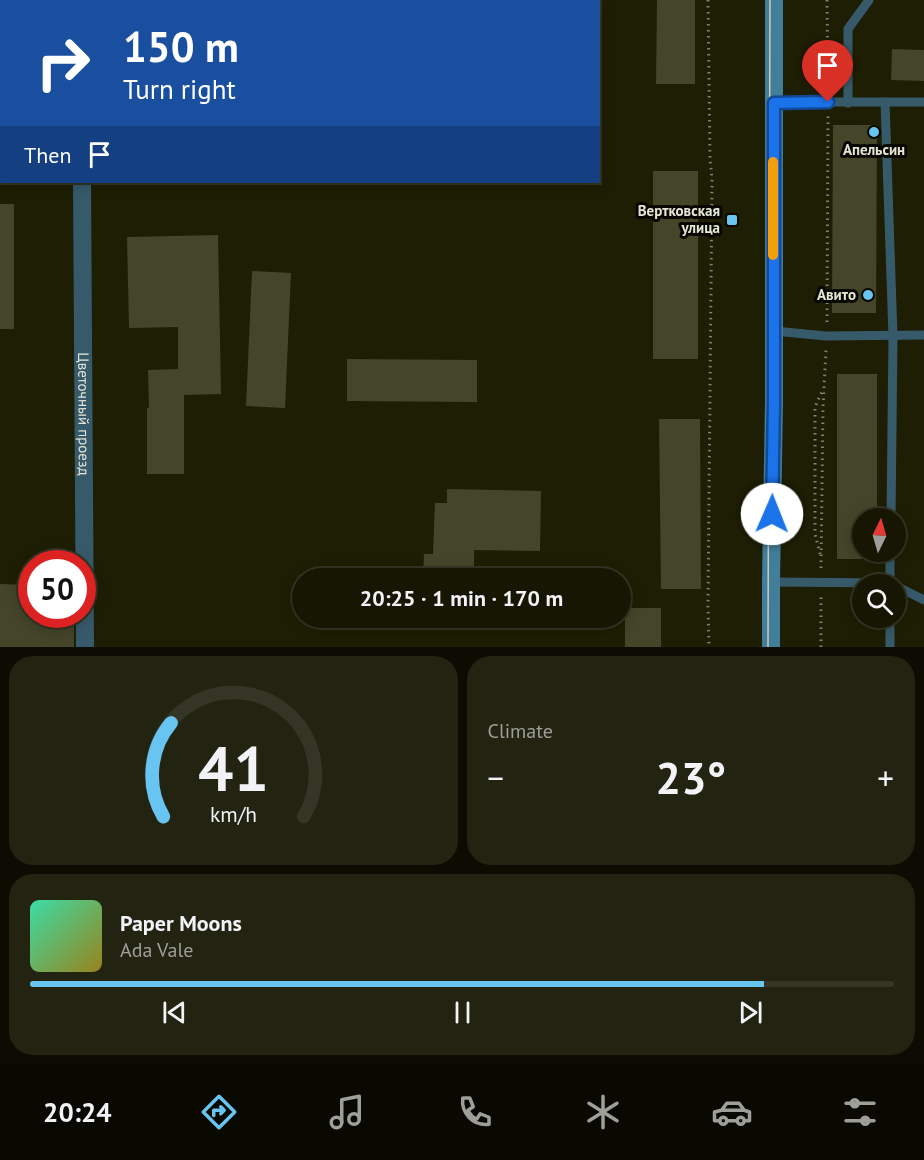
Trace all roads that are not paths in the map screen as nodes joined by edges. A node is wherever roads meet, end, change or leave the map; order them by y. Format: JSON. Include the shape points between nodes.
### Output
{"nodes":[{"id":1,"x":774,"y":0,"type":"edge"},
{"id":2,"x":869,"y":0,"type":"edge"},
{"id":3,"x":885,"y":102,"type":"junction"},
{"id":4,"x":924,"y":102,"type":"edge"},
{"id":5,"x":774,"y":103,"type":"junction"},
{"id":6,"x":848,"y":103,"type":"junction"},
{"id":7,"x":82,"y":183,"type":"edge"},
{"id":8,"x":774,"y":331,"type":"junction"},
{"id":9,"x":924,"y":335,"type":"edge"},
{"id":10,"x":893,"y":336,"type":"junction"},
{"id":11,"x":891,"y":508,"type":"edge"},
{"id":12,"x":771,"y":582,"type":"junction"},
{"id":13,"x":852,"y":584,"type":"edge"},
{"id":14,"x":906,"y":592,"type":"edge"},
{"id":15,"x":924,"y":600,"type":"edge"},
{"id":16,"x":890,"y":628,"type":"edge"},
{"id":17,"x":85,"y":647,"type":"edge"},
{"id":18,"x":771,"y":647,"type":"edge"},
{"id":19,"x":890,"y":647,"type":"edge"}],
"edges":[{"from":1,"to":5,"type":"main road"},
{"from":2,"to":6,"type":"lane","via":[[848,29]]},
{"from":3,"to":4,"type":"lane"},
{"from":3,"to":6,"type":"lane"},
{"from":3,"to":10,"type":"lane"},
{"from":5,"to":6,"type":"lane"},
{"from":5,"to":8,"type":"main road"},
{"from":7,"to":17,"type":"street","name":"Цветочный проезд"},
{"from":8,"to":10,"type":"lane"},
{"from":8,"to":12,"type":"main road"},
{"from":9,"to":10,"type":"lane"},
{"from":10,"to":11,"type":"lane"},
{"from":12,"to":13,"type":"lane"},
{"from":12,"to":18,"type":"main road"},
{"from":14,"to":15,"type":"lane"},
{"from":16,"to":19,"type":"lane"}]}
